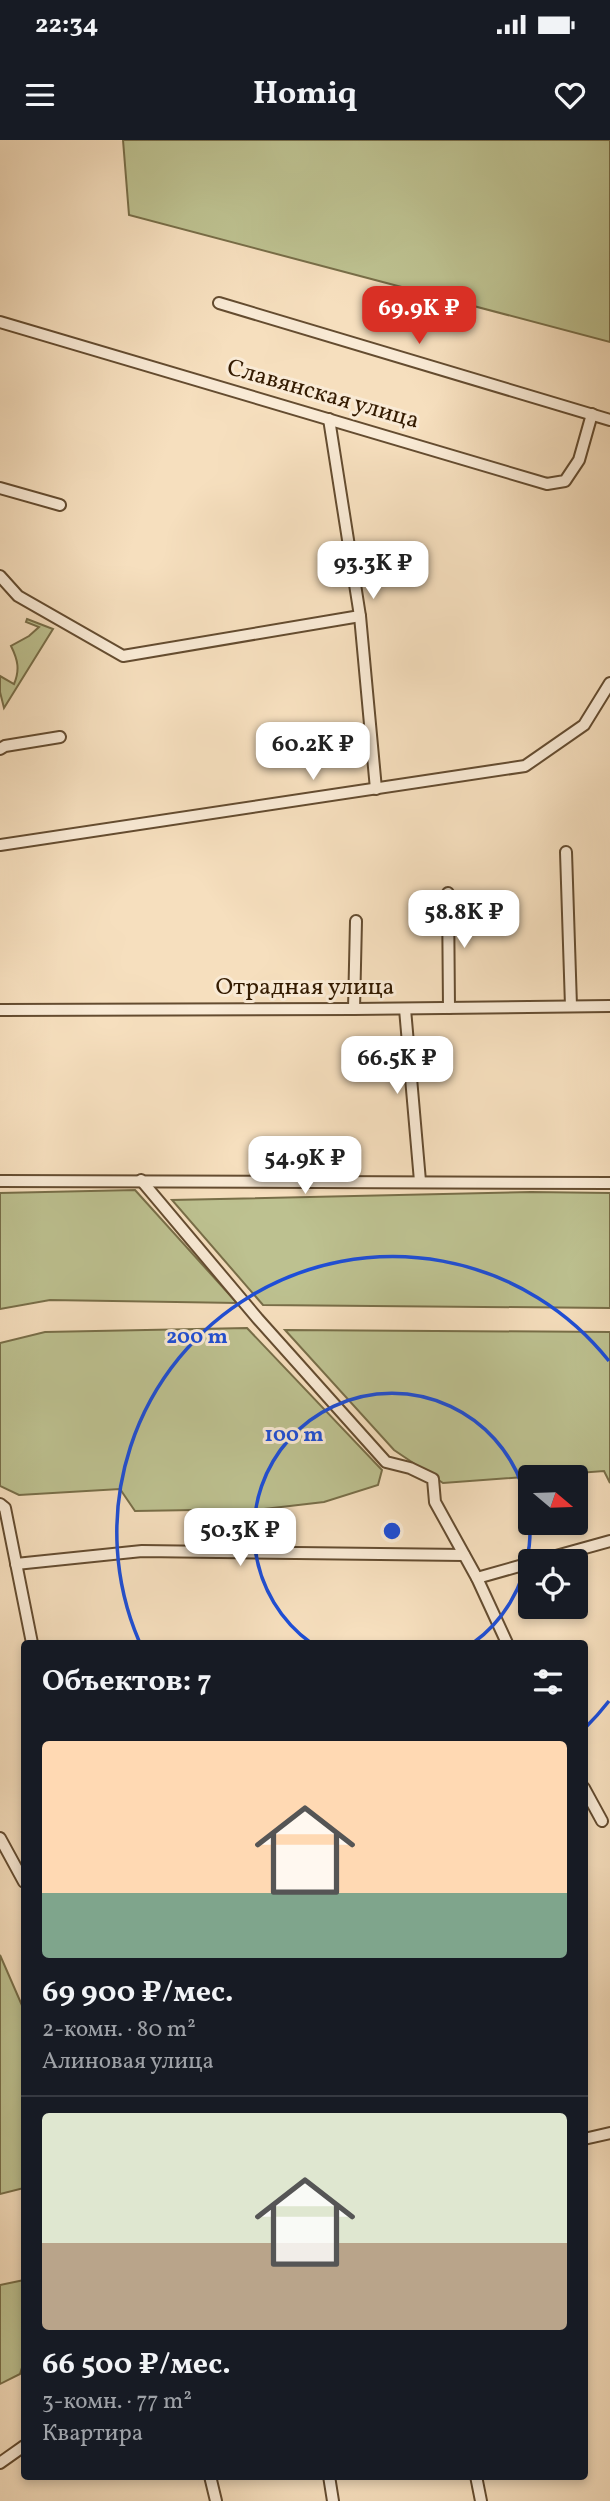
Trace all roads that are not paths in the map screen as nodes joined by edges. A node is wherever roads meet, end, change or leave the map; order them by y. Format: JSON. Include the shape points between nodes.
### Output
{"nodes":[{"id":1,"x":219,"y":303,"type":"dead end"},
{"id":2,"x":0,"y":322,"type":"edge"},
{"id":3,"x":592,"y":414,"type":"junction"},
{"id":4,"x":329,"y":419,"type":"junction"},
{"id":5,"x":610,"y":420,"type":"edge"},
{"id":6,"x":0,"y":488,"type":"edge"},
{"id":7,"x":60,"y":505,"type":"dead end"},
{"id":8,"x":0,"y":576,"type":"edge"},
{"id":9,"x":360,"y":616,"type":"junction"},
{"id":10,"x":610,"y":683,"type":"edge"},
{"id":11,"x":60,"y":737,"type":"dead end"},
{"id":12,"x":0,"y":749,"type":"edge"},
{"id":13,"x":376,"y":789,"type":"junction"},
{"id":14,"x":0,"y":845,"type":"edge"},
{"id":15,"x":566,"y":852,"type":"dead end"},
{"id":16,"x":448,"y":893,"type":"dead end"},
{"id":17,"x":356,"y":921,"type":"dead end"},
{"id":18,"x":570,"y":1006,"type":"junction"},
{"id":19,"x":610,"y":1006,"type":"edge"},
{"id":20,"x":449,"y":1008,"type":"junction"},
{"id":21,"x":354,"y":1009,"type":"junction"},
{"id":22,"x":405,"y":1009,"type":"junction"},
{"id":23,"x":0,"y":1010,"type":"edge"},
{"id":24,"x":141,"y":1180,"type":"junction"},
{"id":25,"x":0,"y":1181,"type":"edge"},
{"id":26,"x":420,"y":1181,"type":"junction"},
{"id":27,"x":610,"y":1183,"type":"edge"},
{"id":28,"x":3,"y":1506,"type":"edge"},
{"id":29,"x":610,"y":1541,"type":"edge"},
{"id":30,"x":581,"y":1549,"type":"edge"},
{"id":31,"x":464,"y":1555,"type":"junction"},
{"id":32,"x":16,"y":1564,"type":"junction"},
{"id":33,"x":518,"y":1566,"type":"edge"},
{"id":34,"x":477,"y":1578,"type":"junction"},
{"id":35,"x":31,"y":1640,"type":"edge"},
{"id":36,"x":506,"y":1640,"type":"edge"},
{"id":37,"x":588,"y":1795,"type":"edge"},
{"id":38,"x":602,"y":1821,"type":"dead end"},
{"id":39,"x":0,"y":1838,"type":"edge"},
{"id":40,"x":21,"y":1876,"type":"edge"},
{"id":41,"x":610,"y":2133,"type":"edge"},
{"id":42,"x":588,"y":2138,"type":"edge"},
{"id":43,"x":21,"y":2448,"type":"edge"},
{"id":44,"x":0,"y":2463,"type":"edge"},
{"id":45,"x":211,"y":2480,"type":"edge"},
{"id":46,"x":329,"y":2480,"type":"edge"},
{"id":47,"x":477,"y":2480,"type":"edge"},
{"id":48,"x":216,"y":2501,"type":"edge"},
{"id":49,"x":332,"y":2501,"type":"edge"},
{"id":50,"x":481,"y":2501,"type":"edge"}],
"edges":[{"from":1,"to":3,"type":"street"},
{"from":2,"to":4,"type":"street","name":"Славянская улица"},
{"from":3,"to":4,"type":"street","name":"Славянская улица","via":[[579,460],[565,481],[547,484]]},
{"from":3,"to":5,"type":"street"},
{"from":4,"to":9,"type":"street"},
{"from":6,"to":7,"type":"street"},
{"from":8,"to":9,"type":"street","via":[[18,596],[123,656]]},
{"from":9,"to":13,"type":"street"},
{"from":10,"to":13,"type":"street","via":[[584,725],[525,766]]},
{"from":11,"to":12,"type":"street"},
{"from":13,"to":14,"type":"street"},
{"from":15,"to":18,"type":"street"},
{"from":16,"to":20,"type":"street"},
{"from":17,"to":21,"type":"street"},
{"from":18,"to":19,"type":"street","name":"Отрадная улица"},
{"from":18,"to":20,"type":"street","name":"Отрадная улица"},
{"from":20,"to":22,"type":"street","name":"Отрадная улица"},
{"from":21,"to":22,"type":"street","name":"Отрадная улица"},
{"from":21,"to":23,"type":"street","name":"Отрадная улица"},
{"from":22,"to":26,"type":"street"},
{"from":24,"to":25,"type":"street"},
{"from":24,"to":26,"type":"street"},
{"from":24,"to":31,"type":"street","via":[[386,1462],[433,1479],[435,1502]]},
{"from":26,"to":27,"type":"street"},
{"from":28,"to":32,"type":"street"},
{"from":29,"to":30,"type":"street"},
{"from":31,"to":32,"type":"street","via":[[142,1551]]},
{"from":31,"to":34,"type":"street"},
{"from":32,"to":35,"type":"street"},
{"from":33,"to":34,"type":"street"},
{"from":34,"to":36,"type":"street"},
{"from":37,"to":38,"type":"street"},
{"from":39,"to":40,"type":"street"},
{"from":41,"to":42,"type":"street"},
{"from":43,"to":44,"type":"street"},
{"from":45,"to":48,"type":"street"},
{"from":46,"to":49,"type":"street"},
{"from":47,"to":50,"type":"street"}]}
